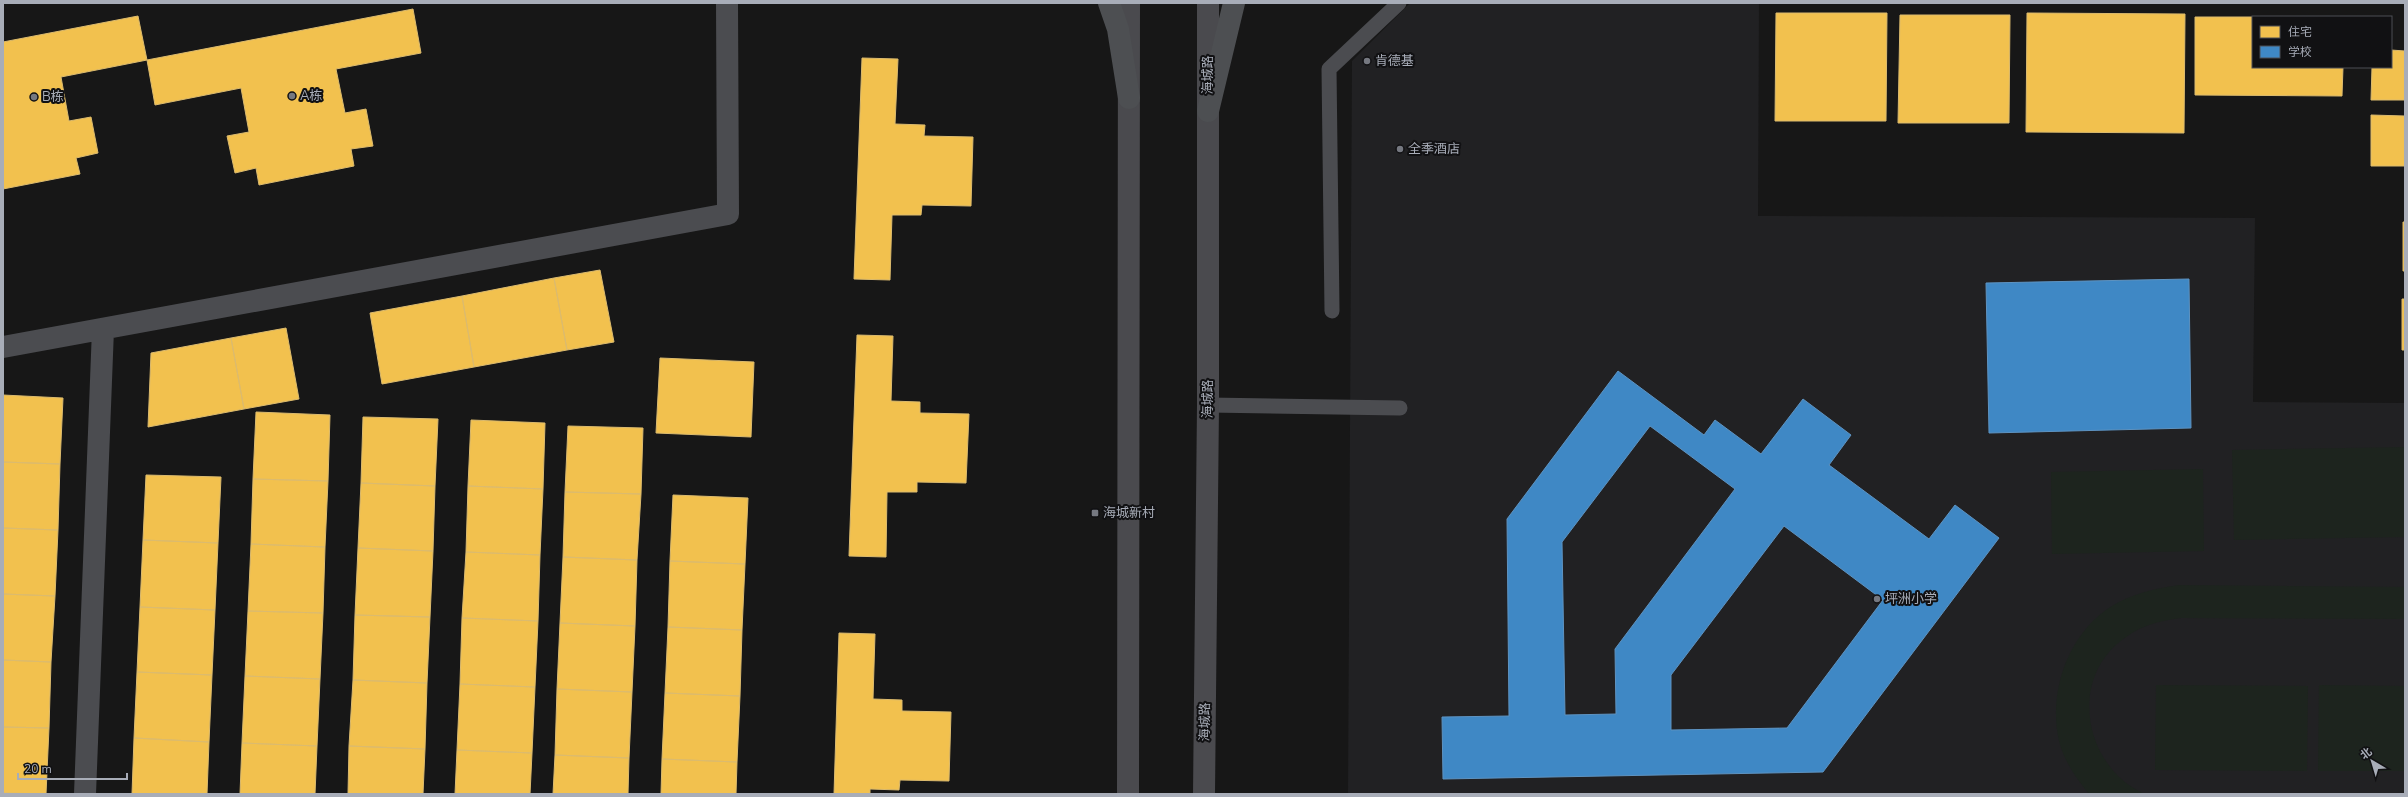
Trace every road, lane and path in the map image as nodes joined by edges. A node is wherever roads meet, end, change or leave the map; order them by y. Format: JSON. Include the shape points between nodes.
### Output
{"nodes":[{"id":1,"x":727,"y":3,"type":"edge"},
{"id":2,"x":1109,"y":3,"type":"edge"},
{"id":3,"x":1129,"y":3,"type":"edge"},
{"id":4,"x":1208,"y":3,"type":"edge"},
{"id":5,"x":1234,"y":3,"type":"edge"},
{"id":6,"x":1399,"y":3,"type":"edge"},
{"id":7,"x":1129,"y":98,"type":"junction"},
{"id":8,"x":1208,"y":111,"type":"junction"},
{"id":9,"x":1332,"y":310,"type":"dead end"},
{"id":10,"x":103,"y":328,"type":"junction"},
{"id":11,"x":3,"y":347,"type":"edge"},
{"id":12,"x":1208,"y":405,"type":"junction"},
{"id":13,"x":1400,"y":408,"type":"dead end"},
{"id":14,"x":85,"y":794,"type":"edge"},
{"id":15,"x":1128,"y":794,"type":"edge"},
{"id":16,"x":1204,"y":794,"type":"edge"}],
"edges":[{"from":1,"to":10,"type":"street","via":[[728,214]]},
{"from":2,"to":7,"type":"main road","via":[[1118,29]]},
{"from":3,"to":7,"type":"main road"},
{"from":4,"to":8,"type":"main road","name":"海城路"},
{"from":5,"to":8,"type":"main road"},
{"from":6,"to":9,"type":"lane","via":[[1329,70]]},
{"from":7,"to":15,"type":"main road"},
{"from":8,"to":12,"type":"main road","name":"海城路"},
{"from":10,"to":11,"type":"street"},
{"from":10,"to":14,"type":"street"},
{"from":12,"to":13,"type":"lane"},
{"from":12,"to":16,"type":"main road","name":"海城路"}]}
